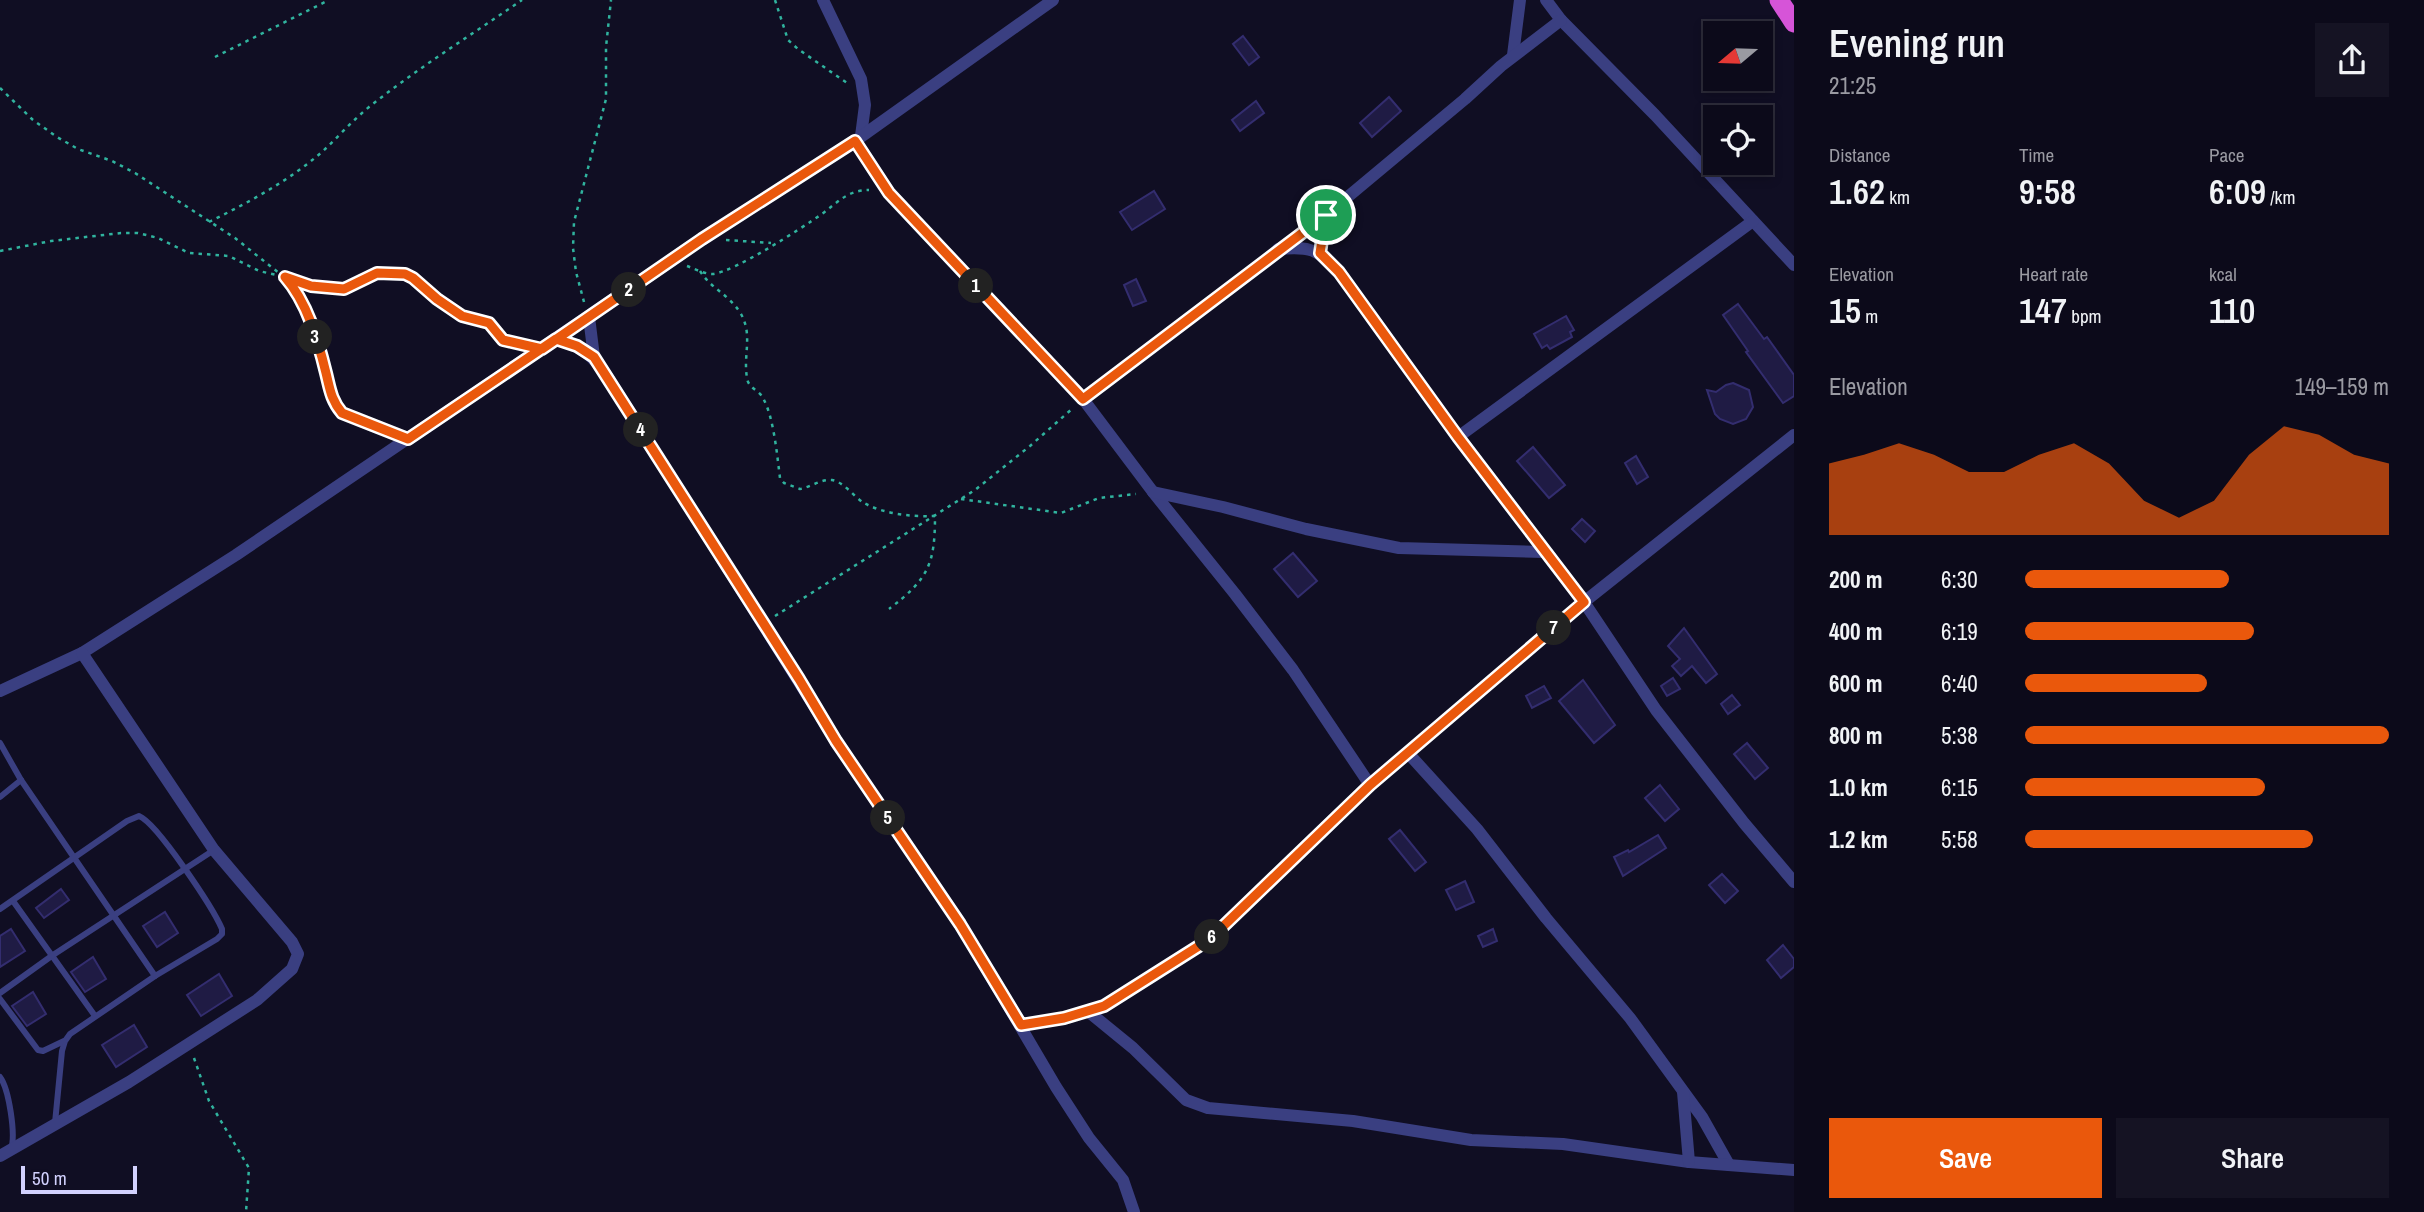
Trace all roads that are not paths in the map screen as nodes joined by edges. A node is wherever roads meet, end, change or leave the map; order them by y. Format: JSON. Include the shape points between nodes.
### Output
{"nodes":[{"id":1,"x":822,"y":0,"type":"edge"},
{"id":2,"x":1054,"y":0,"type":"edge"},
{"id":3,"x":1520,"y":0,"type":"edge"},
{"id":4,"x":1546,"y":0,"type":"edge"},
{"id":5,"x":1779,"y":0,"type":"edge"},
{"id":6,"x":1561,"y":20,"type":"junction"},
{"id":7,"x":1794,"y":23,"type":"edge"},
{"id":8,"x":1513,"y":55,"type":"junction"},
{"id":9,"x":858,"y":139,"type":"junction"},
{"id":10,"x":1326,"y":215,"type":"junction"},
{"id":11,"x":1753,"y":221,"type":"junction"},
{"id":12,"x":1278,"y":249,"type":"junction"},
{"id":13,"x":1320,"y":253,"type":"junction"},
{"id":14,"x":1794,"y":265,"type":"edge"},
{"id":15,"x":589,"y":317,"type":"junction"},
{"id":16,"x":556,"y":339,"type":"junction"},
{"id":17,"x":594,"y":357,"type":"junction"},
{"id":18,"x":1083,"y":399,"type":"junction"},
{"id":19,"x":1794,"y":435,"type":"edge"},
{"id":20,"x":1458,"y":437,"type":"junction"},
{"id":21,"x":1153,"y":492,"type":"junction"},
{"id":22,"x":1544,"y":552,"type":"junction"},
{"id":23,"x":1584,"y":602,"type":"junction"},
{"id":24,"x":82,"y":653,"type":"junction"},
{"id":25,"x":0,"y":691,"type":"edge"},
{"id":26,"x":0,"y":744,"type":"edge"},
{"id":27,"x":1408,"y":753,"type":"junction"},
{"id":28,"x":21,"y":780,"type":"junction"},
{"id":29,"x":1370,"y":785,"type":"junction"},
{"id":30,"x":0,"y":797,"type":"edge"},
{"id":31,"x":215,"y":850,"type":"junction"},
{"id":32,"x":74,"y":857,"type":"junction"},
{"id":33,"x":184,"y":870,"type":"junction"},
{"id":34,"x":1794,"y":882,"type":"edge"},
{"id":35,"x":13,"y":901,"type":"junction"},
{"id":36,"x":0,"y":909,"type":"edge"},
{"id":37,"x":114,"y":916,"type":"junction"},
{"id":38,"x":53,"y":955,"type":"junction"},
{"id":39,"x":155,"y":976,"type":"junction"},
{"id":40,"x":0,"y":993,"type":"edge"},
{"id":41,"x":0,"y":999,"type":"edge"},
{"id":42,"x":1089,"y":1012,"type":"junction"},
{"id":43,"x":95,"y":1016,"type":"junction"},
{"id":44,"x":1021,"y":1025,"type":"junction"},
{"id":45,"x":65,"y":1041,"type":"junction"},
{"id":46,"x":0,"y":1077,"type":"edge"},
{"id":47,"x":1683,"y":1090,"type":"junction"},
{"id":48,"x":54,"y":1126,"type":"junction"},
{"id":49,"x":6,"y":1153,"type":"edge"},
{"id":50,"x":1689,"y":1162,"type":"junction"},
{"id":51,"x":1729,"y":1165,"type":"junction"},
{"id":52,"x":1794,"y":1170,"type":"edge"},
{"id":53,"x":1134,"y":1212,"type":"edge"}],
"edges":[{"from":1,"to":9,"type":"street","via":[[857,67],[864,94]]},
{"from":2,"to":9,"type":"street"},
{"from":3,"to":8,"type":"street"},
{"from":4,"to":6,"type":"street"},
{"from":5,"to":7,"type":"highway"},
{"from":6,"to":8,"type":"street"},
{"from":6,"to":11,"type":"street"},
{"from":8,"to":10,"type":"street"},
{"from":9,"to":15,"type":"street"},
{"from":9,"to":18,"type":"street","via":[[889,193]]},
{"from":10,"to":12,"type":"street"},
{"from":10,"to":13,"type":"street"},
{"from":11,"to":14,"type":"street"},
{"from":11,"to":20,"type":"street"},
{"from":12,"to":13,"type":"street","via":[[1301,247]]},
{"from":12,"to":18,"type":"street"},
{"from":13,"to":20,"type":"street","via":[[1339,272]]},
{"from":15,"to":16,"type":"street"},
{"from":15,"to":17,"type":"street"},
{"from":16,"to":17,"type":"street"},
{"from":16,"to":24,"type":"street"},
{"from":17,"to":44,"type":"street"},
{"from":18,"to":21,"type":"street"},
{"from":19,"to":23,"type":"street"},
{"from":20,"to":22,"type":"street"},
{"from":21,"to":22,"type":"street","via":[[1399,548]]},
{"from":21,"to":29,"type":"street","via":[[1293,670]]},
{"from":22,"to":23,"type":"street"},
{"from":23,"to":27,"type":"street"},
{"from":23,"to":34,"type":"street","via":[[1656,710]]},
{"from":24,"to":25,"type":"street"},
{"from":24,"to":31,"type":"street"},
{"from":26,"to":28,"type":"lane"},
{"from":27,"to":29,"type":"street"},
{"from":27,"to":47,"type":"street","via":[[1477,829]]},
{"from":28,"to":30,"type":"lane"},
{"from":28,"to":32,"type":"lane"},
{"from":29,"to":42,"type":"street","via":[[1210,939]]},
{"from":31,"to":33,"type":"lane"},
{"from":31,"to":48,"type":"street","via":[[292,942],[298,954],[292,969],[257,1000]]},
{"from":32,"to":33,"type":"lane","via":[[139,816],[147,818]]},
{"from":32,"to":35,"type":"lane"},
{"from":32,"to":37,"type":"lane"},
{"from":33,"to":37,"type":"lane"},
{"from":33,"to":39,"type":"lane","via":[[216,915],[222,934]]},
{"from":35,"to":36,"type":"lane"},
{"from":35,"to":38,"type":"lane"},
{"from":37,"to":38,"type":"lane"},
{"from":37,"to":39,"type":"lane"},
{"from":38,"to":40,"type":"lane"},
{"from":38,"to":43,"type":"lane"},
{"from":39,"to":43,"type":"lane"},
{"from":41,"to":45,"type":"lane","via":[[38,1050]]},
{"from":42,"to":44,"type":"street"},
{"from":42,"to":50,"type":"street","via":[[1186,1100],[1208,1108],[1353,1121],[1451,1138],[1563,1144]]},
{"from":43,"to":45,"type":"lane"},
{"from":44,"to":53,"type":"street","via":[[1089,1138],[1123,1180]]},
{"from":45,"to":48,"type":"lane"},
{"from":46,"to":49,"type":"lane","via":[[13,1134]]},
{"from":47,"to":50,"type":"street"},
{"from":47,"to":51,"type":"street"},
{"from":48,"to":49,"type":"street"},
{"from":50,"to":51,"type":"street"},
{"from":51,"to":52,"type":"street"}]}
